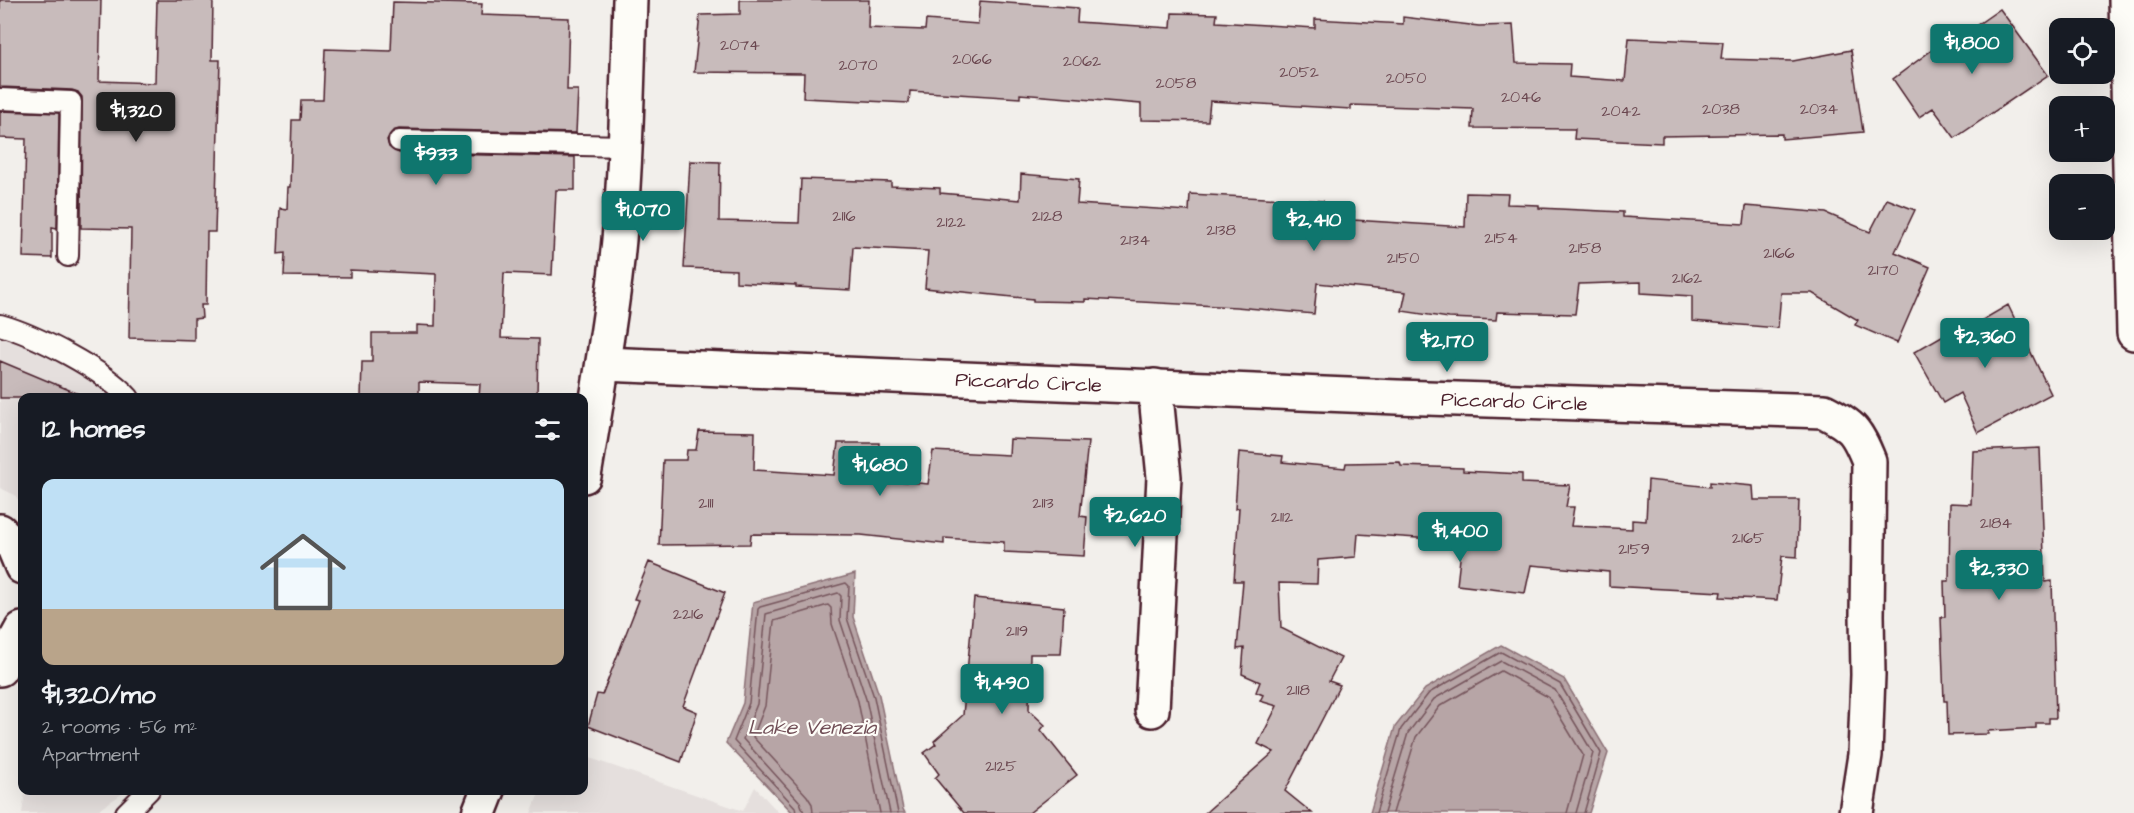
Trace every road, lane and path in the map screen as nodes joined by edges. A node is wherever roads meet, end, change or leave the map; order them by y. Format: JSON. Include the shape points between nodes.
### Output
{"nodes":[{"id":1,"x":630,"y":0,"type":"edge"},
{"id":2,"x":2126,"y":0,"type":"edge"},
{"id":3,"x":0,"y":99,"type":"edge"},
{"id":4,"x":399,"y":141,"type":"dead end"},
{"id":5,"x":625,"y":146,"type":"junction"},
{"id":6,"x":68,"y":256,"type":"dead end"},
{"id":7,"x":0,"y":325,"type":"edge"},
{"id":8,"x":2134,"y":333,"type":"edge"},
{"id":9,"x":603,"y":364,"type":"junction"},
{"id":10,"x":1155,"y":386,"type":"junction"},
{"id":11,"x":123,"y":393,"type":"edge"},
{"id":12,"x":588,"y":452,"type":"edge"},
{"id":13,"x":0,"y":531,"type":"edge"},
{"id":14,"x":18,"y":557,"type":"edge"},
{"id":15,"x":18,"y":636,"type":"edge"},
{"id":16,"x":0,"y":669,"type":"edge"},
{"id":17,"x":1152,"y":710,"type":"dead end"},
{"id":18,"x":144,"y":795,"type":"edge"},
{"id":19,"x":486,"y":795,"type":"edge"},
{"id":20,"x":126,"y":813,"type":"edge"},
{"id":21,"x":478,"y":813,"type":"edge"},
{"id":22,"x":1856,"y":813,"type":"edge"}],
"edges":[{"from":1,"to":5,"type":"street"},
{"from":2,"to":8,"type":"street"},
{"from":3,"to":6,"type":"lane","via":[[71,102]]},
{"from":4,"to":5,"type":"lane"},
{"from":5,"to":9,"type":"street","via":[[615,276]]},
{"from":7,"to":11,"type":"lane","via":[[85,363]]},
{"from":9,"to":10,"type":"street","name":"Piccardo Circle"},
{"from":9,"to":12,"type":"street"},
{"from":10,"to":17,"type":"street","via":[[1164,477]]},
{"from":10,"to":22,"type":"street","name":"Piccardo Circle","via":[[1824,411],[1847,424],[1860,439],[1869,461],[1868,675],[1865,755]]},
{"from":13,"to":14,"type":"street","via":[[12,543]]},
{"from":15,"to":16,"type":"street"},
{"from":18,"to":20,"type":"lane"},
{"from":19,"to":21,"type":"street"}]}
